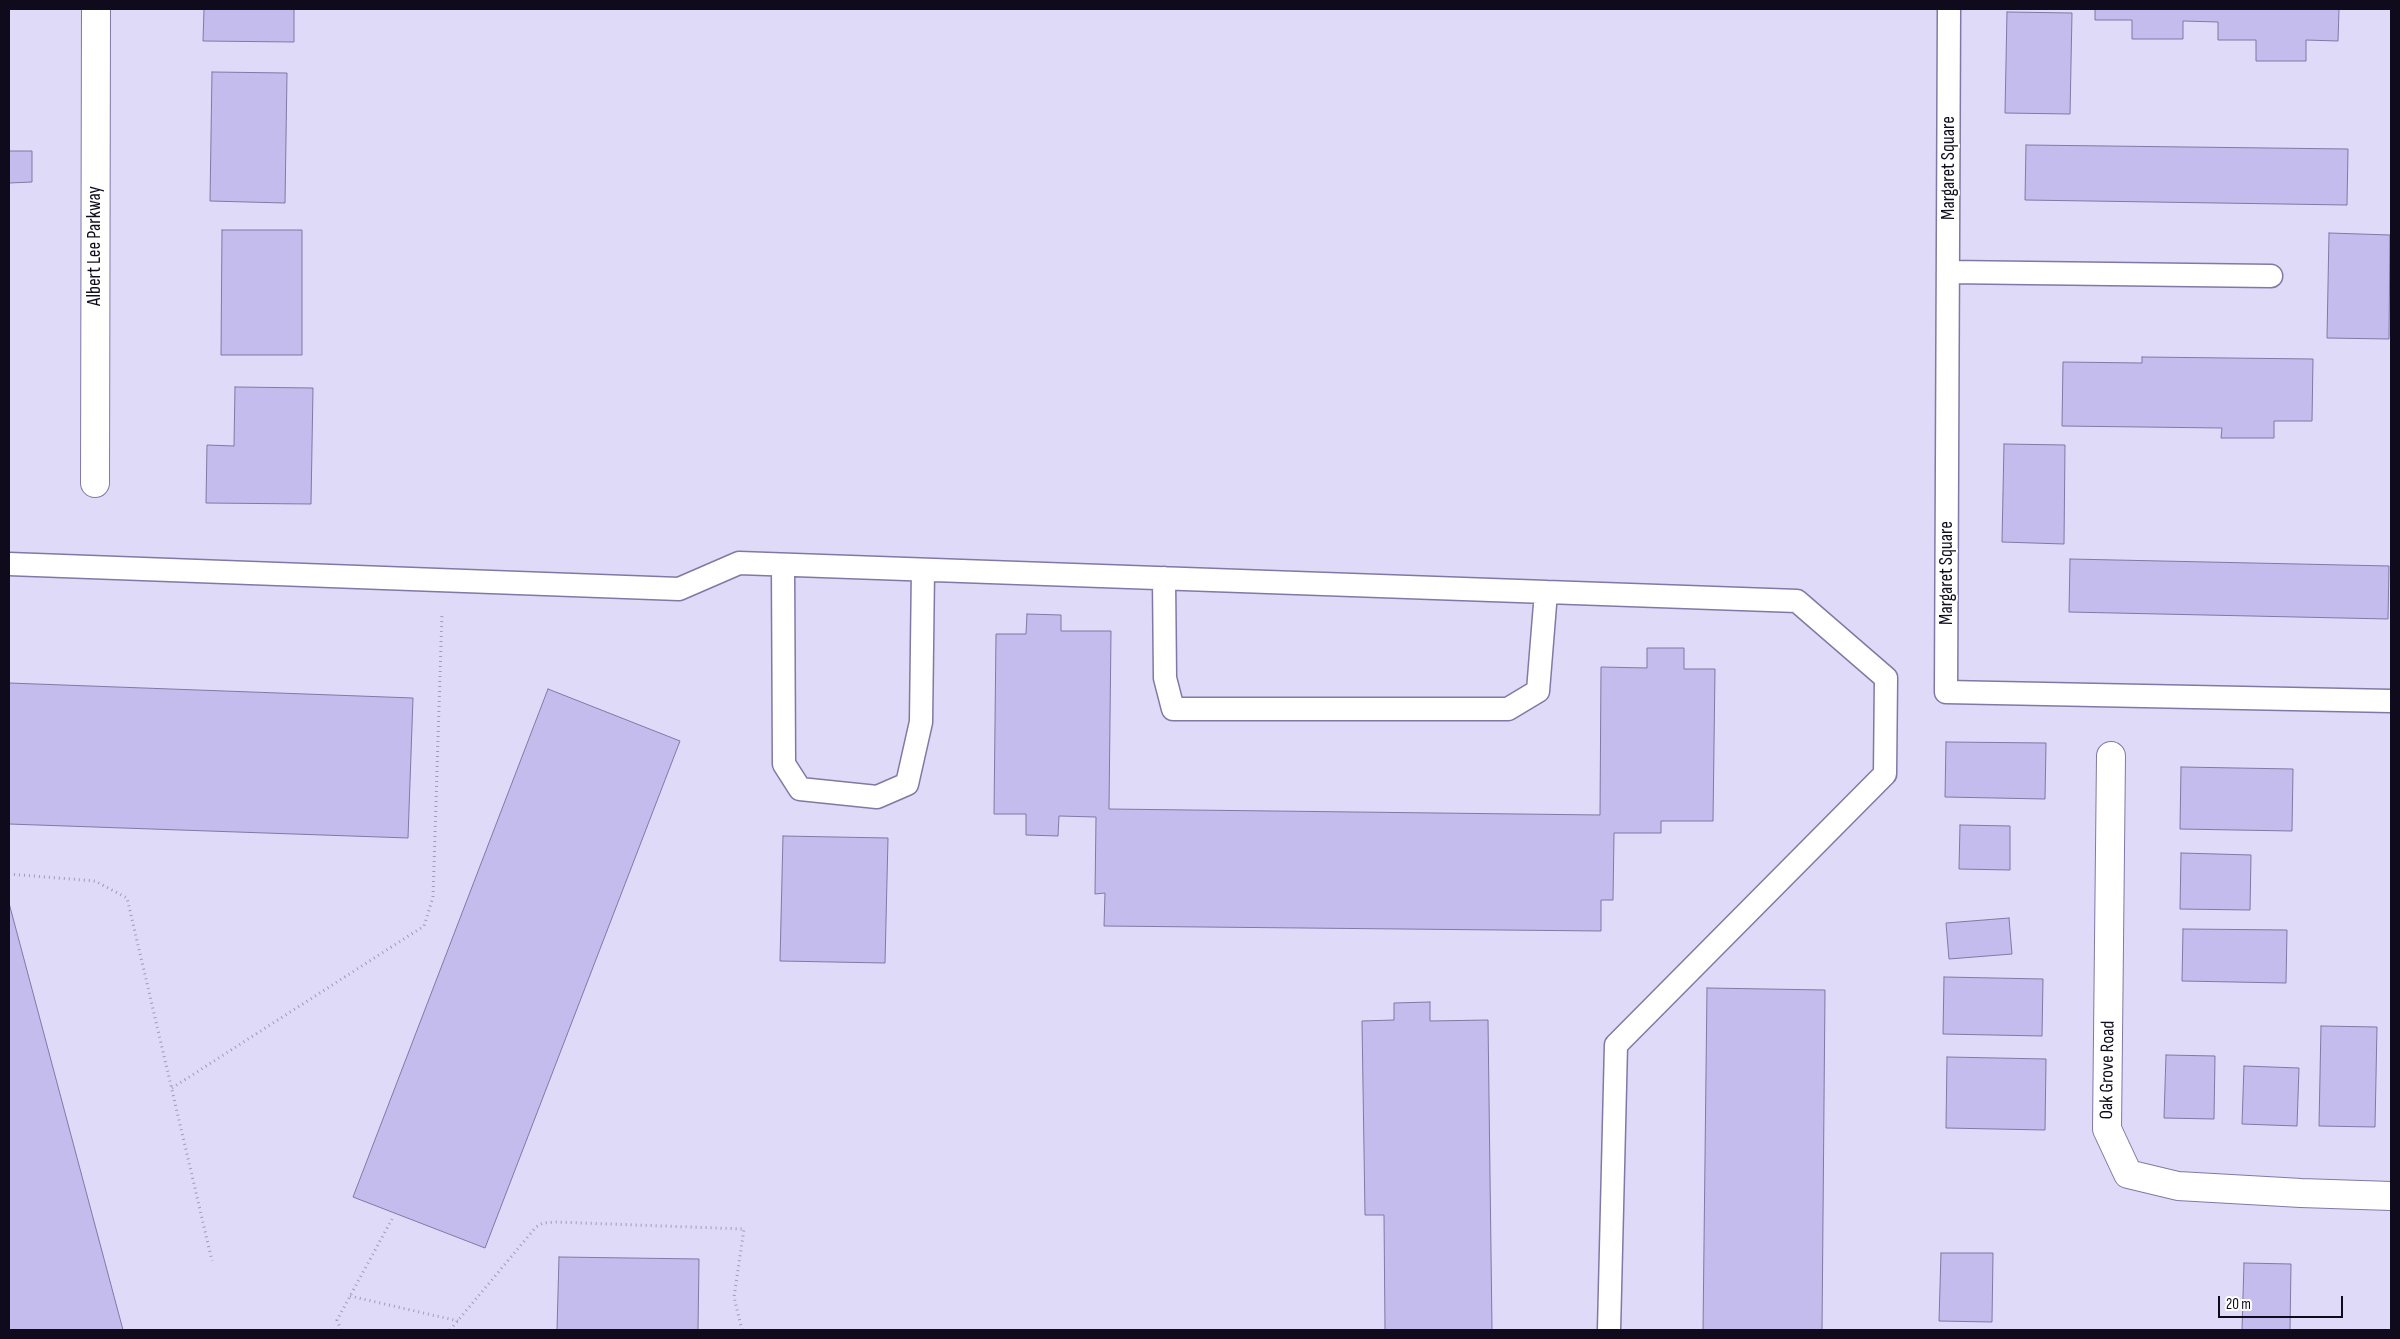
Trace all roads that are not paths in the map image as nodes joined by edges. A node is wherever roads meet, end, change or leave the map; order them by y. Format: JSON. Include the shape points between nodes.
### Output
{"nodes":[{"id":1,"x":96,"y":9,"type":"edge"},
{"id":2,"x":1950,"y":9,"type":"edge"},
{"id":3,"x":1949,"y":272,"type":"junction"},
{"id":4,"x":2271,"y":276,"type":"dead end"},
{"id":5,"x":95,"y":483,"type":"dead end"},
{"id":6,"x":9,"y":564,"type":"edge"},
{"id":7,"x":783,"y":564,"type":"junction"},
{"id":8,"x":923,"y":570,"type":"junction"},
{"id":9,"x":1164,"y":578,"type":"junction"},
{"id":10,"x":1546,"y":592,"type":"junction"},
{"id":11,"x":2391,"y":701,"type":"edge"},
{"id":12,"x":2111,"y":756,"type":"dead end"},
{"id":13,"x":2391,"y":1196,"type":"edge"},
{"id":14,"x":1609,"y":1330,"type":"edge"}],
"edges":[{"from":1,"to":5,"type":"street","name":"Albert Lee Parkway"},
{"from":2,"to":3,"type":"lane","name":"Margaret Square"},
{"from":3,"to":4,"type":"lane"},
{"from":3,"to":11,"type":"lane","name":"Margaret Square","via":[[1946,692]]},
{"from":6,"to":7,"type":"lane","via":[[679,589],[739,562]]},
{"from":7,"to":8,"type":"lane"},
{"from":7,"to":8,"type":"lane","via":[[784,764],[800,789],[877,797],[908,784],[921,722]]},
{"from":8,"to":9,"type":"lane"},
{"from":9,"to":10,"type":"lane"},
{"from":9,"to":10,"type":"lane","via":[[1165,678],[1173,709],[1508,709],[1538,691]]},
{"from":10,"to":14,"type":"lane","via":[[1797,600],[1886,678],[1885,774],[1616,1045]]},
{"from":12,"to":13,"type":"street","name":"Oak Grove Road","via":[[2107,1129],[2128,1174],[2178,1186]]}]}
